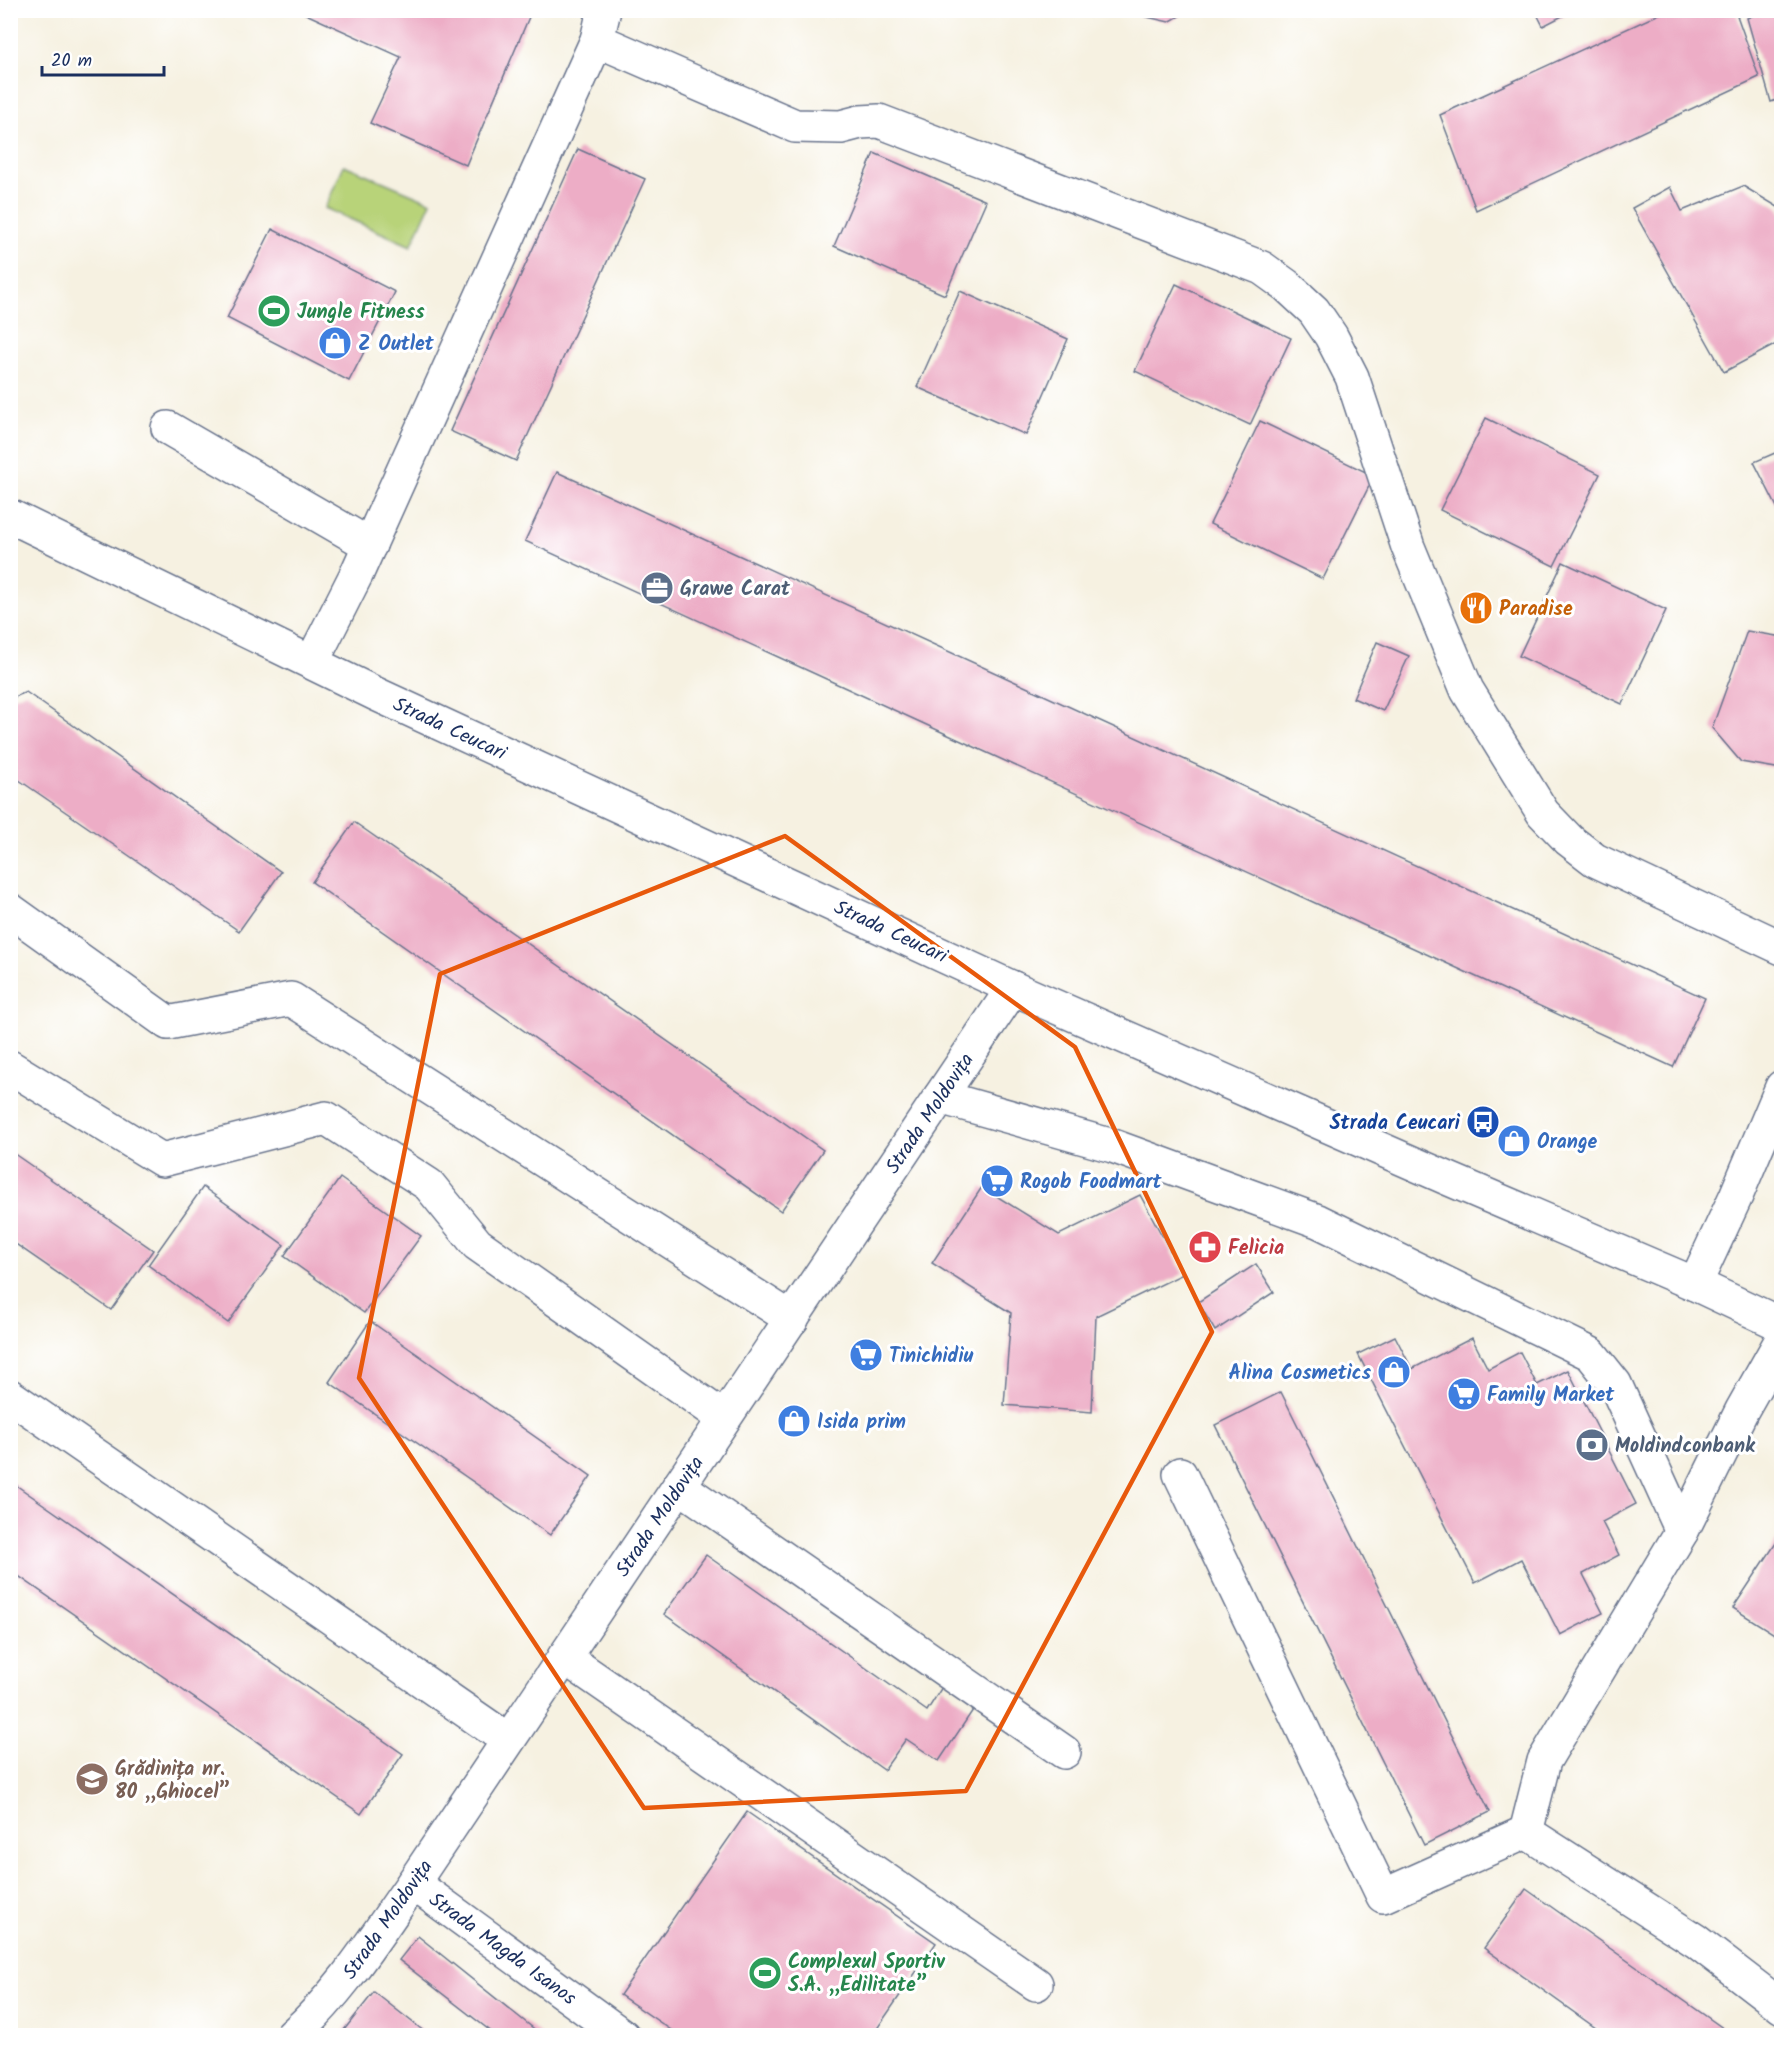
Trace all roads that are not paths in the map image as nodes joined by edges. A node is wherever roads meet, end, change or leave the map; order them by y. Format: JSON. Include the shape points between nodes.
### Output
{"nodes":[{"id":1,"x":600,"y":25,"type":"edge"},
{"id":2,"x":168,"y":428,"type":"dead end"},
{"id":3,"x":10,"y":516,"type":"edge"},
{"id":4,"x":370,"y":545,"type":"junction"},
{"id":5,"x":312,"y":662,"type":"junction"},
{"id":6,"x":10,"y":910,"type":"edge"},
{"id":7,"x":1782,"y":948,"type":"edge"},
{"id":8,"x":1013,"y":988,"type":"junction"},
{"id":9,"x":10,"y":1067,"type":"edge"},
{"id":10,"x":1782,"y":1088,"type":"edge"},
{"id":11,"x":940,"y":1097,"type":"junction"},
{"id":12,"x":1695,"y":1284,"type":"junction"},
{"id":13,"x":792,"y":1318,"type":"junction"},
{"id":14,"x":1782,"y":1325,"type":"edge"},
{"id":15,"x":1782,"y":1339,"type":"edge"},
{"id":16,"x":10,"y":1396,"type":"edge"},
{"id":17,"x":724,"y":1418,"type":"junction"},
{"id":18,"x":1180,"y":1474,"type":"dead end"},
{"id":19,"x":679,"y":1486,"type":"junction"},
{"id":20,"x":1683,"y":1531,"type":"junction"},
{"id":21,"x":564,"y":1657,"type":"junction"},
{"id":22,"x":508,"y":1740,"type":"junction"},
{"id":23,"x":1064,"y":1752,"type":"dead end"},
{"id":24,"x":1526,"y":1832,"type":"junction"},
{"id":25,"x":412,"y":1883,"type":"junction"},
{"id":26,"x":1035,"y":1984,"type":"dead end"},
{"id":27,"x":1782,"y":2007,"type":"edge"},
{"id":28,"x":292,"y":2036,"type":"edge"},
{"id":29,"x":623,"y":2036,"type":"edge"}],
"edges":[{"from":1,"to":4,"type":"street"},
{"from":1,"to":7,"type":"street","via":[[795,126],[841,127],[879,121],[1262,268],[1287,286],[1314,311],[1352,377],[1408,547],[1467,690],[1543,813],[1595,860]]},
{"from":2,"to":4,"type":"street"},
{"from":3,"to":5,"type":"street","name":"Strada Ceucari"},
{"from":4,"to":5,"type":"street"},
{"from":5,"to":8,"type":"street","name":"Strada Ceucari"},
{"from":6,"to":13,"type":"street","via":[[168,1023],[291,999]]},
{"from":8,"to":11,"type":"street","name":"Strada Moldovița"},
{"from":8,"to":12,"type":"street","name":"Strada Ceucari"},
{"from":9,"to":17,"type":"street","via":[[162,1160],[326,1119],[429,1185],[477,1244]]},
{"from":10,"to":12,"type":"street"},
{"from":11,"to":13,"type":"street","name":"Strada Moldovița"},
{"from":11,"to":20,"type":"street","via":[[1113,1146],[1318,1221],[1591,1354],[1615,1384]]},
{"from":12,"to":14,"type":"street","name":"Strada Ceucari"},
{"from":13,"to":17,"type":"street","name":"Strada Moldovița"},
{"from":15,"to":20,"type":"street","via":[[1742,1410]]},
{"from":16,"to":22,"type":"street"},
{"from":17,"to":19,"type":"street","name":"Strada Moldovița"},
{"from":18,"to":24,"type":"street","via":[[1383,1896]]},
{"from":19,"to":21,"type":"street","name":"Strada Moldovița"},
{"from":19,"to":23,"type":"street"},
{"from":20,"to":24,"type":"street","via":[[1544,1761]]},
{"from":21,"to":22,"type":"street","name":"Strada Moldovița"},
{"from":21,"to":26,"type":"street"},
{"from":22,"to":25,"type":"street","name":"Strada Moldovița"},
{"from":24,"to":27,"type":"street","via":[[1696,1941]]},
{"from":25,"to":28,"type":"street","name":"Strada Moldovița","via":[[337,1990]]},
{"from":25,"to":29,"type":"street","name":"Strada Magda Isanos"}]}
